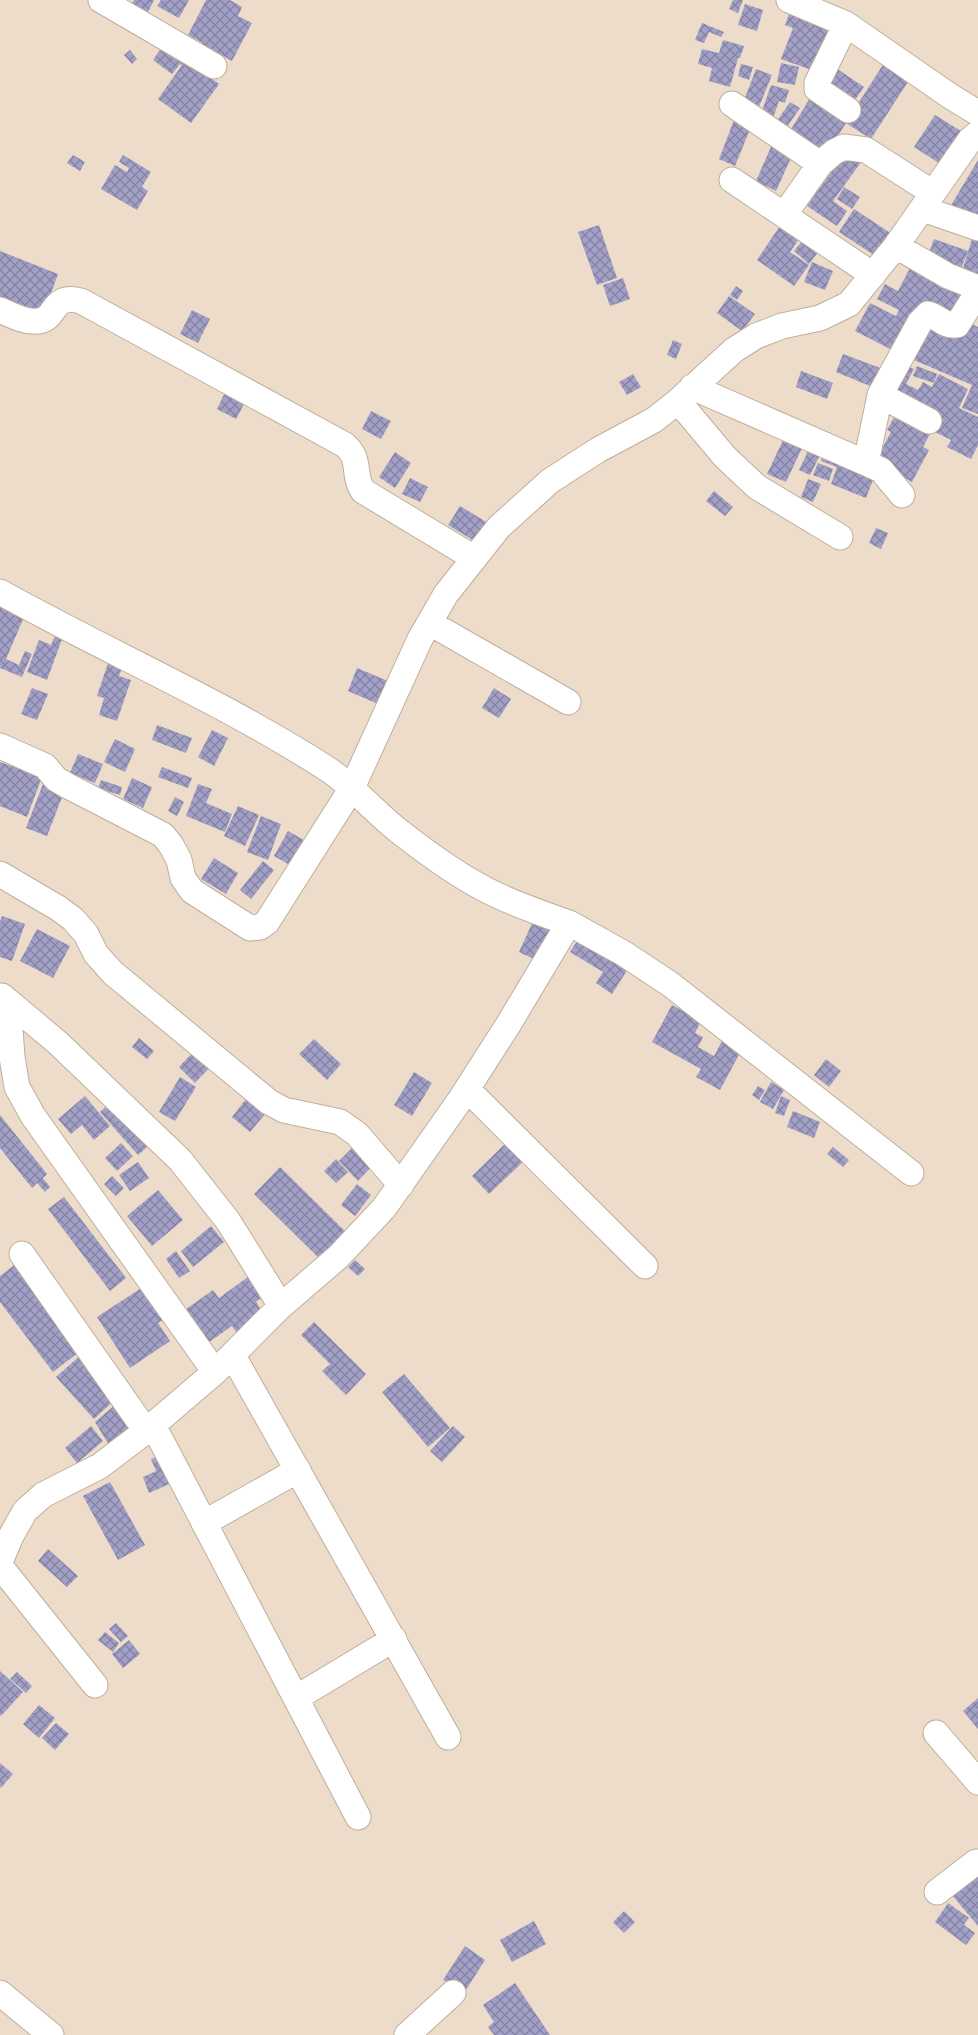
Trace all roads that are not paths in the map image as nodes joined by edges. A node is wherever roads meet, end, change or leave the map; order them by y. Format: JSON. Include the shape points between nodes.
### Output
{"nodes":[{"id":1,"x":101,"y":0,"type":"edge"},
{"id":2,"x":789,"y":0,"type":"edge"},
{"id":3,"x":846,"y":24,"type":"junction"},
{"id":4,"x":214,"y":66,"type":"dead end"},
{"id":5,"x":732,"y":104,"type":"dead end"},
{"id":6,"x":848,"y":110,"type":"dead end"},
{"id":7,"x":978,"y":113,"type":"edge"},
{"id":8,"x":978,"y":133,"type":"edge"},
{"id":9,"x":820,"y":164,"type":"junction"},
{"id":10,"x":732,"y":180,"type":"dead end"},
{"id":11,"x":928,"y":201,"type":"junction"},
{"id":12,"x":784,"y":214,"type":"junction"},
{"id":13,"x":978,"y":228,"type":"edge"},
{"id":14,"x":896,"y":246,"type":"junction"},
{"id":15,"x":873,"y":275,"type":"junction"},
{"id":16,"x":978,"y":288,"type":"edge"},
{"id":17,"x":978,"y":292,"type":"edge"},
{"id":18,"x":0,"y":310,"type":"edge"},
{"id":19,"x":685,"y":394,"type":"junction"},
{"id":20,"x":880,"y":395,"type":"junction"},
{"id":21,"x":929,"y":421,"type":"dead end"},
{"id":22,"x":866,"y":463,"type":"junction"},
{"id":23,"x":902,"y":495,"type":"dead end"},
{"id":24,"x":840,"y":537,"type":"dead end"},
{"id":25,"x":474,"y":558,"type":"junction"},
{"id":26,"x":0,"y":592,"type":"edge"},
{"id":27,"x":430,"y":623,"type":"junction"},
{"id":28,"x":568,"y":702,"type":"dead end"},
{"id":29,"x":0,"y":746,"type":"edge"},
{"id":30,"x":352,"y":788,"type":"junction"},
{"id":31,"x":0,"y":874,"type":"edge"},
{"id":32,"x":568,"y":923,"type":"junction"},
{"id":33,"x":4,"y":998,"type":"edge"},
{"id":34,"x":467,"y":1089,"type":"junction"},
{"id":35,"x":911,"y":1173,"type":"dead end"},
{"id":36,"x":401,"y":1184,"type":"junction"},
{"id":37,"x":22,"y":1254,"type":"dead end"},
{"id":38,"x":645,"y":1266,"type":"dead end"},
{"id":39,"x":281,"y":1306,"type":"junction"},
{"id":40,"x":224,"y":1364,"type":"junction"},
{"id":41,"x":150,"y":1428,"type":"junction"},
{"id":42,"x":298,"y":1470,"type":"junction"},
{"id":43,"x":204,"y":1523,"type":"junction"},
{"id":44,"x":0,"y":1562,"type":"edge"},
{"id":45,"x":0,"y":1566,"type":"edge"},
{"id":46,"x":394,"y":1639,"type":"junction"},
{"id":47,"x":95,"y":1686,"type":"dead end"},
{"id":48,"x":296,"y":1698,"type":"junction"},
{"id":49,"x":936,"y":1733,"type":"dead end"},
{"id":50,"x":448,"y":1736,"type":"dead end"},
{"id":51,"x":978,"y":1782,"type":"edge"},
{"id":52,"x":358,"y":1817,"type":"dead end"},
{"id":53,"x":977,"y":1863,"type":"edge"},
{"id":54,"x":937,"y":1892,"type":"dead end"},
{"id":55,"x":0,"y":1993,"type":"edge"},
{"id":56,"x":453,"y":1993,"type":"dead end"},
{"id":57,"x":52,"y":2035,"type":"edge"},
{"id":58,"x":407,"y":2035,"type":"edge"}],
"edges":[{"from":1,"to":4,"type":"street"},
{"from":2,"to":3,"type":"street"},
{"from":3,"to":6,"type":"street","via":[[816,82],[816,89]]},
{"from":3,"to":7,"type":"street"},
{"from":5,"to":9,"type":"street"},
{"from":8,"to":11,"type":"street"},
{"from":9,"to":11,"type":"street","via":[[844,147],[866,150]]},
{"from":9,"to":12,"type":"street"},
{"from":10,"to":12,"type":"street"},
{"from":11,"to":13,"type":"street"},
{"from":11,"to":14,"type":"street"},
{"from":12,"to":15,"type":"street"},
{"from":14,"to":15,"type":"street"},
{"from":14,"to":16,"type":"street","via":[[948,276]]},
{"from":15,"to":19,"type":"street","via":[[849,304],[820,318],[782,326],[756,336],[734,350]]},
{"from":17,"to":20,"type":"street","via":[[957,325],[947,325],[936,316],[924,316]]},
{"from":18,"to":25,"type":"street","via":[[36,322],[48,316],[64,300],[81,301],[345,445],[353,452],[358,484],[363,491]]},
{"from":19,"to":22,"type":"street"},
{"from":19,"to":24,"type":"street","via":[[725,457],[756,487]]},
{"from":19,"to":25,"type":"street","via":[[654,420],[550,481],[498,526]]},
{"from":20,"to":21,"type":"street"},
{"from":20,"to":22,"type":"street"},
{"from":22,"to":23,"type":"street","via":[[881,470]]},
{"from":25,"to":27,"type":"street","via":[[446,594]]},
{"from":26,"to":30,"type":"street","via":[[251,722]]},
{"from":27,"to":28,"type":"street"},
{"from":27,"to":30,"type":"street"},
{"from":29,"to":30,"type":"street","via":[[44,766],[56,779],[162,836],[171,845],[183,878],[192,891],[250,928],[267,922]]},
{"from":30,"to":32,"type":"street","via":[[398,830],[444,864],[500,897]]},
{"from":31,"to":36,"type":"street","via":[[73,919],[113,973],[269,1102],[284,1110],[340,1122],[357,1134]]},
{"from":32,"to":34,"type":"street"},
{"from":32,"to":35,"type":"street","via":[[670,984]]},
{"from":33,"to":39,"type":"street","via":[[58,1043],[180,1160],[228,1221]]},
{"from":33,"to":40,"type":"street","via":[[18,1087],[32,1116]]},
{"from":34,"to":36,"type":"street"},
{"from":34,"to":38,"type":"street"},
{"from":36,"to":39,"type":"street","via":[[384,1208],[338,1257]]},
{"from":37,"to":41,"type":"street"},
{"from":39,"to":40,"type":"street"},
{"from":40,"to":41,"type":"street"},
{"from":40,"to":42,"type":"street"},
{"from":41,"to":43,"type":"street"},
{"from":41,"to":44,"type":"street","via":[[100,1466],[43,1495],[25,1511]]},
{"from":42,"to":43,"type":"street"},
{"from":42,"to":46,"type":"street"},
{"from":43,"to":48,"type":"street"},
{"from":45,"to":47,"type":"street"},
{"from":46,"to":48,"type":"street"},
{"from":46,"to":50,"type":"street"},
{"from":48,"to":52,"type":"street"},
{"from":49,"to":51,"type":"street"},
{"from":53,"to":54,"type":"street"},
{"from":55,"to":57,"type":"street"},
{"from":56,"to":58,"type":"street"}]}
